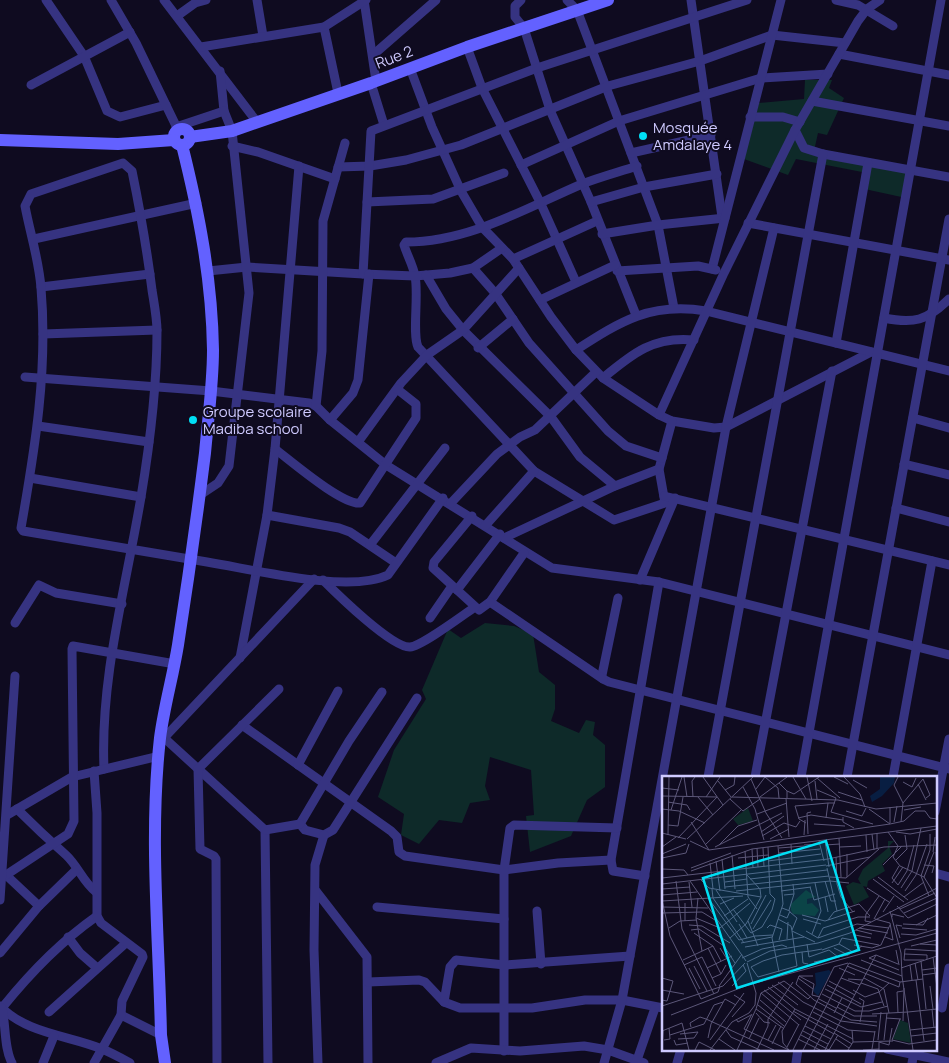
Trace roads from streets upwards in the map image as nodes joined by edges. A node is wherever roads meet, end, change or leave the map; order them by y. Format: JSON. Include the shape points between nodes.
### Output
{"nodes":[{"id":1,"x":46,"y":0,"type":"edge"},
{"id":2,"x":111,"y":0,"type":"edge"},
{"id":3,"x":164,"y":0,"type":"edge"},
{"id":4,"x":206,"y":0,"type":"edge"},
{"id":5,"x":257,"y":0,"type":"edge"},
{"id":6,"x":365,"y":0,"type":"edge"},
{"id":7,"x":436,"y":0,"type":"edge"},
{"id":8,"x":521,"y":0,"type":"edge"},
{"id":9,"x":567,"y":0,"type":"edge"},
{"id":10,"x":608,"y":0,"type":"edge"},
{"id":11,"x":691,"y":0,"type":"edge"},
{"id":12,"x":747,"y":0,"type":"edge"},
{"id":13,"x":781,"y":0,"type":"edge"},
{"id":14,"x":836,"y":0,"type":"edge"},
{"id":15,"x":880,"y":0,"type":"edge"},
{"id":16,"x":941,"y":0,"type":"edge"},
{"id":17,"x":581,"y":5,"type":"edge"},
{"id":18,"x":867,"y":9,"type":"junction"},
{"id":19,"x":177,"y":16,"type":"junction"},
{"id":20,"x":693,"y":19,"type":"junction"},
{"id":21,"x":893,"y":26,"type":"dead end"},
{"id":22,"x":324,"y":27,"type":"junction"},
{"id":23,"x":524,"y":28,"type":"junction"},
{"id":24,"x":130,"y":32,"type":"junction"},
{"id":25,"x":772,"y":35,"type":"junction"},
{"id":26,"x":263,"y":36,"type":"junction"},
{"id":27,"x":845,"y":43,"type":"junction"},
{"id":28,"x":201,"y":47,"type":"junction"},
{"id":29,"x":466,"y":47,"type":"junction"},
{"id":30,"x":593,"y":50,"type":"junction"},
{"id":31,"x":839,"y":54,"type":"junction"},
{"id":32,"x":373,"y":55,"type":"junction"},
{"id":33,"x":84,"y":56,"type":"junction"},
{"id":34,"x":700,"y":61,"type":"junction"},
{"id":35,"x":410,"y":68,"type":"junction"},
{"id":36,"x":537,"y":68,"type":"junction"},
{"id":37,"x":220,"y":71,"type":"junction"},
{"id":38,"x":928,"y":71,"type":"junction"},
{"id":39,"x":828,"y":74,"type":"junction"},
{"id":40,"x":949,"y":75,"type":"edge"},
{"id":41,"x":761,"y":78,"type":"junction"},
{"id":42,"x":373,"y":82,"type":"junction"},
{"id":43,"x":31,"y":85,"type":"dead end"},
{"id":44,"x":608,"y":86,"type":"junction"},
{"id":45,"x":482,"y":88,"type":"junction"},
{"id":46,"x":338,"y":93,"type":"junction"},
{"id":47,"x":705,"y":94,"type":"junction"},
{"id":48,"x":812,"y":101,"type":"junction"},
{"id":49,"x":166,"y":105,"type":"junction"},
{"id":50,"x":224,"y":110,"type":"junction"},
{"id":51,"x":550,"y":110,"type":"junction"},
{"id":52,"x":425,"y":111,"type":"junction"},
{"id":53,"x":750,"y":117,"type":"junction"},
{"id":54,"x":619,"y":121,"type":"junction"},
{"id":55,"x":919,"y":121,"type":"junction"},
{"id":56,"x":257,"y":122,"type":"junction"},
{"id":57,"x":384,"y":125,"type":"junction"},
{"id":58,"x":798,"y":126,"type":"junction"},
{"id":59,"x":949,"y":126,"type":"edge"},
{"id":60,"x":501,"y":128,"type":"junction"},
{"id":61,"x":232,"y":131,"type":"junction"},
{"id":62,"x":711,"y":135,"type":"junction"},
{"id":63,"x":180,"y":136,"type":"junction"},
{"id":64,"x":6,"y":140,"type":"edge"},
{"id":65,"x":345,"y":143,"type":"dead end"},
{"id":66,"x":232,"y":146,"type":"junction"},
{"id":67,"x":565,"y":146,"type":"junction"},
{"id":68,"x":443,"y":151,"type":"junction"},
{"id":69,"x":631,"y":153,"type":"junction"},
{"id":70,"x":823,"y":154,"type":"junction"},
{"id":71,"x":868,"y":163,"type":"junction"},
{"id":72,"x":521,"y":165,"type":"junction"},
{"id":73,"x":298,"y":166,"type":"junction"},
{"id":74,"x":370,"y":166,"type":"junction"},
{"id":75,"x":636,"y":166,"type":"junction"},
{"id":76,"x":338,"y":167,"type":"junction"},
{"id":77,"x":910,"y":170,"type":"junction"},
{"id":78,"x":504,"y":173,"type":"dead end"},
{"id":79,"x":717,"y":174,"type":"junction"},
{"id":80,"x":949,"y":177,"type":"edge"},
{"id":81,"x":334,"y":179,"type":"junction"},
{"id":82,"x":583,"y":184,"type":"junction"},
{"id":83,"x":644,"y":187,"type":"junction"},
{"id":84,"x":461,"y":191,"type":"junction"},
{"id":85,"x":367,"y":202,"type":"junction"},
{"id":86,"x":590,"y":202,"type":"junction"},
{"id":87,"x":197,"y":203,"type":"junction"},
{"id":88,"x":541,"y":204,"type":"junction"},
{"id":89,"x":142,"y":217,"type":"junction"},
{"id":90,"x":724,"y":218,"type":"junction"},
{"id":91,"x":949,"y":220,"type":"edge"},
{"id":92,"x":597,"y":222,"type":"junction"},
{"id":93,"x":748,"y":223,"type":"junction"},
{"id":94,"x":658,"y":225,"type":"junction"},
{"id":95,"x":482,"y":227,"type":"junction"},
{"id":96,"x":774,"y":228,"type":"junction"},
{"id":97,"x":602,"y":234,"type":"junction"},
{"id":98,"x":808,"y":234,"type":"junction"},
{"id":99,"x":34,"y":239,"type":"junction"},
{"id":100,"x":557,"y":239,"type":"junction"},
{"id":101,"x":854,"y":242,"type":"junction"},
{"id":102,"x":502,"y":248,"type":"junction"},
{"id":103,"x":896,"y":250,"type":"junction"},
{"id":104,"x":513,"y":259,"type":"junction"},
{"id":105,"x":945,"y":259,"type":"edge"},
{"id":106,"x":667,"y":267,"type":"junction"},
{"id":107,"x":247,"y":268,"type":"junction"},
{"id":108,"x":473,"y":268,"type":"junction"},
{"id":109,"x":520,"y":268,"type":"junction"},
{"id":110,"x":616,"y":268,"type":"junction"},
{"id":111,"x":289,"y":269,"type":"junction"},
{"id":112,"x":712,"y":269,"type":"junction"},
{"id":113,"x":208,"y":271,"type":"junction"},
{"id":114,"x":322,"y":271,"type":"junction"},
{"id":115,"x":724,"y":273,"type":"junction"},
{"id":116,"x":150,"y":274,"type":"junction"},
{"id":117,"x":366,"y":274,"type":"junction"},
{"id":118,"x":426,"y":275,"type":"junction"},
{"id":119,"x":415,"y":276,"type":"junction"},
{"id":120,"x":576,"y":282,"type":"junction"},
{"id":121,"x":41,"y":287,"type":"junction"},
{"id":122,"x":496,"y":293,"type":"junction"},
{"id":123,"x":949,"y":299,"type":"edge"},
{"id":124,"x":540,"y":300,"type":"junction"},
{"id":125,"x":674,"y":308,"type":"junction"},
{"id":126,"x":706,"y":312,"type":"junction"},
{"id":127,"x":932,"y":313,"type":"junction"},
{"id":128,"x":636,"y":315,"type":"junction"},
{"id":129,"x":884,"y":318,"type":"junction"},
{"id":130,"x":513,"y":319,"type":"junction"},
{"id":131,"x":752,"y":323,"type":"junction"},
{"id":132,"x":157,"y":330,"type":"junction"},
{"id":133,"x":463,"y":330,"type":"junction"},
{"id":134,"x":790,"y":332,"type":"junction"},
{"id":135,"x":43,"y":334,"type":"junction"},
{"id":136,"x":694,"y":340,"type":"junction"},
{"id":137,"x":836,"y":343,"type":"junction"},
{"id":138,"x":478,"y":348,"type":"junction"},
{"id":139,"x":576,"y":350,"type":"junction"},
{"id":140,"x":874,"y":353,"type":"junction"},
{"id":141,"x":427,"y":355,"type":"junction"},
{"id":142,"x":922,"y":364,"type":"junction"},
{"id":143,"x":949,"y":371,"type":"edge"},
{"id":144,"x":596,"y":372,"type":"junction"},
{"id":145,"x":832,"y":372,"type":"junction"},
{"id":146,"x":25,"y":377,"type":"dead end"},
{"id":147,"x":43,"y":378,"type":"junction"},
{"id":148,"x":603,"y":378,"type":"junction"},
{"id":149,"x":153,"y":387,"type":"junction"},
{"id":150,"x":397,"y":389,"type":"junction"},
{"id":151,"x":211,"y":391,"type":"junction"},
{"id":152,"x":575,"y":392,"type":"junction"},
{"id":153,"x":238,"y":394,"type":"junction"},
{"id":154,"x":279,"y":399,"type":"junction"},
{"id":155,"x":778,"y":400,"type":"junction"},
{"id":156,"x":316,"y":406,"type":"junction"},
{"id":157,"x":659,"y":415,"type":"junction"},
{"id":158,"x":551,"y":417,"type":"junction"},
{"id":159,"x":913,"y":418,"type":"junction"},
{"id":160,"x":330,"y":420,"type":"junction"},
{"id":161,"x":672,"y":421,"type":"junction"},
{"id":162,"x":38,"y":426,"type":"junction"},
{"id":163,"x":726,"y":427,"type":"junction"},
{"id":164,"x":949,"y":428,"type":"edge"},
{"id":165,"x":149,"y":442,"type":"junction"},
{"id":166,"x":358,"y":442,"type":"junction"},
{"id":167,"x":509,"y":444,"type":"junction"},
{"id":168,"x":445,"y":448,"type":"dead end"},
{"id":169,"x":275,"y":449,"type":"junction"},
{"id":170,"x":662,"y":458,"type":"junction"},
{"id":171,"x":386,"y":464,"type":"junction"},
{"id":172,"x":904,"y":464,"type":"junction"},
{"id":173,"x":659,"y":469,"type":"junction"},
{"id":174,"x":534,"y":472,"type":"junction"},
{"id":175,"x":949,"y":475,"type":"edge"},
{"id":176,"x":30,"y":478,"type":"junction"},
{"id":177,"x":416,"y":483,"type":"junction"},
{"id":178,"x":615,"y":486,"type":"junction"},
{"id":179,"x":200,"y":495,"type":"junction"},
{"id":180,"x":664,"y":496,"type":"junction"},
{"id":181,"x":141,"y":497,"type":"junction"},
{"id":182,"x":675,"y":498,"type":"junction"},
{"id":183,"x":447,"y":501,"type":"junction"},
{"id":184,"x":581,"y":502,"type":"junction"},
{"id":185,"x":712,"y":507,"type":"junction"},
{"id":186,"x":896,"y":508,"type":"junction"},
{"id":187,"x":267,"y":515,"type":"junction"},
{"id":188,"x":472,"y":516,"type":"junction"},
{"id":189,"x":756,"y":518,"type":"junction"},
{"id":190,"x":949,"y":522,"type":"edge"},
{"id":191,"x":486,"y":526,"type":"junction"},
{"id":192,"x":800,"y":529,"type":"junction"},
{"id":193,"x":502,"y":536,"type":"junction"},
{"id":194,"x":844,"y":539,"type":"junction"},
{"id":195,"x":370,"y":545,"type":"junction"},
{"id":196,"x":131,"y":549,"type":"junction"},
{"id":197,"x":888,"y":550,"type":"junction"},
{"id":198,"x":524,"y":552,"type":"junction"},
{"id":199,"x":191,"y":559,"type":"junction"},
{"id":200,"x":932,"y":561,"type":"junction"},
{"id":201,"x":396,"y":563,"type":"junction"},
{"id":202,"x":949,"y":565,"type":"edge"},
{"id":203,"x":258,"y":570,"type":"junction"},
{"id":204,"x":319,"y":580,"type":"junction"},
{"id":205,"x":640,"y":580,"type":"junction"},
{"id":206,"x":659,"y":582,"type":"junction"},
{"id":207,"x":454,"y":588,"type":"junction"},
{"id":208,"x":696,"y":591,"type":"junction"},
{"id":209,"x":618,"y":598,"type":"dead end"},
{"id":210,"x":490,"y":602,"type":"junction"},
{"id":211,"x":740,"y":602,"type":"junction"},
{"id":212,"x":122,"y":604,"type":"junction"},
{"id":213,"x":475,"y":607,"type":"junction"},
{"id":214,"x":785,"y":614,"type":"junction"},
{"id":215,"x":430,"y":618,"type":"dead end"},
{"id":216,"x":15,"y":623,"type":"dead end"},
{"id":217,"x":828,"y":624,"type":"junction"},
{"id":218,"x":873,"y":635,"type":"junction"},
{"id":219,"x":917,"y":647,"type":"junction"},
{"id":220,"x":113,"y":652,"type":"junction"},
{"id":221,"x":949,"y":655,"type":"edge"},
{"id":222,"x":240,"y":658,"type":"junction"},
{"id":223,"x":175,"y":664,"type":"junction"},
{"id":224,"x":14,"y":676,"type":"dead end"},
{"id":225,"x":603,"y":679,"type":"junction"},
{"id":226,"x":279,"y":689,"type":"dead end"},
{"id":227,"x":641,"y":690,"type":"junction"},
{"id":228,"x":338,"y":692,"type":"dead end"},
{"id":229,"x":382,"y":692,"type":"dead end"},
{"id":230,"x":417,"y":698,"type":"dead end"},
{"id":231,"x":677,"y":699,"type":"junction"},
{"id":232,"x":720,"y":710,"type":"junction"},
{"id":233,"x":765,"y":722,"type":"junction"},
{"id":234,"x":242,"y":726,"type":"junction"},
{"id":235,"x":809,"y":733,"type":"junction"},
{"id":236,"x":162,"y":736,"type":"junction"},
{"id":237,"x":949,"y":739,"type":"edge"},
{"id":238,"x":853,"y":744,"type":"junction"},
{"id":239,"x":897,"y":755,"type":"junction"},
{"id":240,"x":159,"y":756,"type":"junction"},
{"id":241,"x":298,"y":765,"type":"junction"},
{"id":242,"x":946,"y":768,"type":"edge"},
{"id":243,"x":198,"y":769,"type":"junction"},
{"id":244,"x":104,"y":770,"type":"junction"},
{"id":245,"x":94,"y":771,"type":"junction"},
{"id":246,"x":665,"y":776,"type":"edge"},
{"id":247,"x":708,"y":776,"type":"edge"},
{"id":248,"x":755,"y":776,"type":"edge"},
{"id":249,"x":801,"y":776,"type":"edge"},
{"id":250,"x":847,"y":776,"type":"edge"},
{"id":251,"x":893,"y":776,"type":"edge"},
{"id":252,"x":72,"y":777,"type":"junction"},
{"id":253,"x":324,"y":784,"type":"junction"},
{"id":254,"x":662,"y":793,"type":"edge"},
{"id":255,"x":352,"y":803,"type":"junction"},
{"id":256,"x":660,"y":806,"type":"edge"},
{"id":257,"x":936,"y":808,"type":"edge"},
{"id":258,"x":17,"y":809,"type":"junction"},
{"id":259,"x":7,"y":815,"type":"junction"},
{"id":260,"x":300,"y":824,"type":"junction"},
{"id":261,"x":617,"y":828,"type":"junction"},
{"id":262,"x":265,"y":830,"type":"junction"},
{"id":263,"x":324,"y":836,"type":"junction"},
{"id":264,"x":51,"y":843,"type":"junction"},
{"id":265,"x":611,"y":860,"type":"junction"},
{"id":266,"x":76,"y":870,"type":"junction"},
{"id":267,"x":504,"y":870,"type":"junction"},
{"id":268,"x":936,"y":873,"type":"edge"},
{"id":269,"x":4,"y":876,"type":"junction"},
{"id":270,"x":644,"y":876,"type":"junction"},
{"id":271,"x":949,"y":876,"type":"edge"},
{"id":272,"x":316,"y":891,"type":"junction"},
{"id":273,"x":96,"y":892,"type":"junction"},
{"id":274,"x":0,"y":900,"type":"edge"},
{"id":275,"x":39,"y":906,"type":"junction"},
{"id":276,"x":377,"y":907,"type":"dead end"},
{"id":277,"x":537,"y":911,"type":"dead end"},
{"id":278,"x":97,"y":916,"type":"junction"},
{"id":279,"x":504,"y":919,"type":"junction"},
{"id":280,"x":68,"y":937,"type":"junction"},
{"id":281,"x":126,"y":944,"type":"junction"},
{"id":282,"x":0,"y":953,"type":"edge"},
{"id":283,"x":630,"y":956,"type":"junction"},
{"id":284,"x":541,"y":964,"type":"junction"},
{"id":285,"x":505,"y":965,"type":"junction"},
{"id":286,"x":96,"y":967,"type":"junction"},
{"id":287,"x":949,"y":968,"type":"edge"},
{"id":288,"x":368,"y":982,"type":"junction"},
{"id":289,"x":622,"y":1000,"type":"junction"},
{"id":290,"x":444,"y":1002,"type":"junction"},
{"id":291,"x":1,"y":1007,"type":"edge"},
{"id":292,"x":504,"y":1008,"type":"junction"},
{"id":293,"x":659,"y":1008,"type":"edge"},
{"id":294,"x":942,"y":1008,"type":"edge"},
{"id":295,"x":49,"y":1012,"type":"dead end"},
{"id":296,"x":121,"y":1015,"type":"junction"},
{"id":297,"x":161,"y":1035,"type":"junction"},
{"id":298,"x":54,"y":1036,"type":"junction"},
{"id":299,"x":102,"y":1049,"type":"junction"},
{"id":300,"x":608,"y":1050,"type":"junction"},
{"id":301,"x":681,"y":1050,"type":"edge"},
{"id":302,"x":748,"y":1050,"type":"edge"},
{"id":303,"x":798,"y":1050,"type":"edge"},
{"id":304,"x":872,"y":1050,"type":"edge"},
{"id":305,"x":891,"y":1050,"type":"edge"},
{"id":306,"x":504,"y":1051,"type":"junction"},
{"id":307,"x":914,"y":1056,"type":"edge"},
{"id":308,"x":639,"y":1062,"type":"edge"},
{"id":309,"x":949,"y":1062,"type":"edge"},
{"id":310,"x":12,"y":1063,"type":"edge"},
{"id":311,"x":43,"y":1063,"type":"edge"},
{"id":312,"x":94,"y":1063,"type":"edge"},
{"id":313,"x":129,"y":1063,"type":"edge"},
{"id":314,"x":165,"y":1063,"type":"edge"},
{"id":315,"x":217,"y":1063,"type":"edge"},
{"id":316,"x":268,"y":1063,"type":"edge"},
{"id":317,"x":318,"y":1063,"type":"edge"},
{"id":318,"x":368,"y":1063,"type":"edge"},
{"id":319,"x":436,"y":1063,"type":"edge"},
{"id":320,"x":604,"y":1063,"type":"edge"},
{"id":321,"x":677,"y":1063,"type":"edge"},
{"id":322,"x":747,"y":1063,"type":"edge"},
{"id":323,"x":796,"y":1063,"type":"edge"},
{"id":324,"x":869,"y":1063,"type":"edge"}],
"edges":[{"from":1,"to":33,"type":"street"},
{"from":2,"to":24,"type":"street"},
{"from":3,"to":19,"type":"street"},
{"from":4,"to":19,"type":"street","via":[[195,3]]},
{"from":5,"to":26,"type":"street"},
{"from":6,"to":22,"type":"street"},
{"from":6,"to":32,"type":"street"},
{"from":7,"to":32,"type":"street"},
{"from":8,"to":23,"type":"street","via":[[514,11]]},
{"from":9,"to":17,"type":"street"},
{"from":10,"to":17,"type":"street","name":"Rue 2"},
{"from":11,"to":20,"type":"street"},
{"from":12,"to":20,"type":"street"},
{"from":13,"to":25,"type":"street"},
{"from":14,"to":18,"type":"street","via":[[852,2]]},
{"from":15,"to":18,"type":"street"},
{"from":16,"to":38,"type":"street"},
{"from":17,"to":23,"type":"street","name":"Rue 2"},
{"from":17,"to":30,"type":"street"},
{"from":18,"to":21,"type":"street"},
{"from":18,"to":27,"type":"street"},
{"from":19,"to":28,"type":"street"},
{"from":20,"to":30,"type":"street"},
{"from":20,"to":34,"type":"street"},
{"from":22,"to":26,"type":"street"},
{"from":22,"to":46,"type":"street"},
{"from":23,"to":29,"type":"street","name":"Rue 2"},
{"from":23,"to":36,"type":"street"},
{"from":24,"to":33,"type":"street"},
{"from":24,"to":49,"type":"street"},
{"from":25,"to":27,"type":"street"},
{"from":25,"to":34,"type":"street"},
{"from":25,"to":41,"type":"street"},
{"from":26,"to":28,"type":"street"},
{"from":27,"to":31,"type":"street"},
{"from":28,"to":37,"type":"street"},
{"from":29,"to":35,"type":"street","name":"Rue 2"},
{"from":29,"to":45,"type":"street"},
{"from":30,"to":36,"type":"street"},
{"from":30,"to":44,"type":"street"},
{"from":31,"to":38,"type":"street"},
{"from":31,"to":39,"type":"street"},
{"from":32,"to":42,"type":"street"},
{"from":33,"to":43,"type":"street"},
{"from":33,"to":49,"type":"street","via":[[104,105],[111,114],[120,117]]},
{"from":34,"to":44,"type":"street"},
{"from":34,"to":47,"type":"street"},
{"from":35,"to":42,"type":"street","name":"Rue 2"},
{"from":35,"to":52,"type":"street"},
{"from":36,"to":45,"type":"street"},
{"from":36,"to":51,"type":"street"},
{"from":37,"to":50,"type":"street"},
{"from":37,"to":56,"type":"street"},
{"from":38,"to":40,"type":"street"},
{"from":38,"to":55,"type":"street"},
{"from":39,"to":41,"type":"street"},
{"from":39,"to":48,"type":"street"},
{"from":41,"to":47,"type":"street"},
{"from":41,"to":53,"type":"street"},
{"from":42,"to":46,"type":"street","name":"Rue 2"},
{"from":42,"to":57,"type":"street"},
{"from":44,"to":51,"type":"street"},
{"from":44,"to":54,"type":"street"},
{"from":45,"to":52,"type":"street"},
{"from":45,"to":60,"type":"street"},
{"from":46,"to":56,"type":"street","name":"Rue 2"},
{"from":47,"to":54,"type":"street"},
{"from":47,"to":62,"type":"street"},
{"from":48,"to":55,"type":"street"},
{"from":48,"to":58,"type":"street"},
{"from":49,"to":63,"type":"street"},
{"from":50,"to":61,"type":"street"},
{"from":50,"to":63,"type":"street"},
{"from":51,"to":60,"type":"street"},
{"from":51,"to":67,"type":"street"},
{"from":52,"to":57,"type":"street"},
{"from":52,"to":68,"type":"street"},
{"from":53,"to":58,"type":"street","via":[[783,117]]},
{"from":53,"to":90,"type":"street"},
{"from":54,"to":67,"type":"street"},
{"from":54,"to":69,"type":"street"},
{"from":55,"to":59,"type":"street"},
{"from":55,"to":77,"type":"street"},
{"from":56,"to":61,"type":"street","name":"Rue 2"},
{"from":57,"to":74,"type":"street","via":[[371,131]]},
{"from":58,"to":70,"type":"street","via":[[798,140],[804,148]]},
{"from":58,"to":93,"type":"street"},
{"from":60,"to":68,"type":"street"},
{"from":60,"to":72,"type":"street"},
{"from":61,"to":63,"type":"street","name":"Rue 2"},
{"from":61,"to":66,"type":"street"},
{"from":62,"to":69,"type":"street"},
{"from":62,"to":79,"type":"street"},
{"from":63,"to":64,"type":"street","name":"Rue 2","via":[[118,144]]},
{"from":63,"to":87,"type":"street"},
{"from":65,"to":76,"type":"street"},
{"from":66,"to":73,"type":"street"},
{"from":66,"to":107,"type":"street"},
{"from":67,"to":72,"type":"street"},
{"from":67,"to":82,"type":"street"},
{"from":68,"to":74,"type":"street"},
{"from":68,"to":84,"type":"street"},
{"from":69,"to":75,"type":"street"},
{"from":70,"to":71,"type":"street"},
{"from":70,"to":98,"type":"street"},
{"from":71,"to":77,"type":"street"},
{"from":71,"to":101,"type":"street"},
{"from":72,"to":88,"type":"street"},
{"from":73,"to":81,"type":"street"},
{"from":73,"to":111,"type":"street"},
{"from":74,"to":76,"type":"street"},
{"from":74,"to":85,"type":"street"},
{"from":75,"to":82,"type":"street"},
{"from":75,"to":83,"type":"street"},
{"from":76,"to":81,"type":"street"},
{"from":77,"to":80,"type":"street"},
{"from":77,"to":103,"type":"street"},
{"from":78,"to":84,"type":"street"},
{"from":79,"to":83,"type":"street"},
{"from":79,"to":90,"type":"street"},
{"from":81,"to":114,"type":"street","via":[[323,221]]},
{"from":82,"to":86,"type":"street"},
{"from":82,"to":88,"type":"street"},
{"from":83,"to":86,"type":"street"},
{"from":83,"to":94,"type":"street"},
{"from":84,"to":85,"type":"street","via":[[433,199]]},
{"from":84,"to":95,"type":"street"},
{"from":85,"to":117,"type":"street"},
{"from":86,"to":92,"type":"street"},
{"from":87,"to":89,"type":"street"},
{"from":87,"to":113,"type":"street"},
{"from":88,"to":95,"type":"street"},
{"from":88,"to":100,"type":"street"},
{"from":89,"to":99,"type":"street"},
{"from":89,"to":99,"type":"street","via":[[132,171],[123,163],[31,194],[25,206]]},
{"from":89,"to":116,"type":"street"},
{"from":90,"to":94,"type":"street"},
{"from":90,"to":112,"type":"street"},
{"from":91,"to":105,"type":"street"},
{"from":92,"to":97,"type":"street"},
{"from":92,"to":100,"type":"street"},
{"from":93,"to":96,"type":"street"},
{"from":93,"to":115,"type":"street"},
{"from":94,"to":97,"type":"street"},
{"from":94,"to":106,"type":"street"},
{"from":95,"to":102,"type":"street"},
{"from":95,"to":119,"type":"street","via":[[435,241],[406,242],[404,245]]},
{"from":96,"to":98,"type":"street"},
{"from":96,"to":131,"type":"street"},
{"from":97,"to":110,"type":"street"},
{"from":98,"to":101,"type":"street"},
{"from":98,"to":134,"type":"street"},
{"from":99,"to":121,"type":"street"},
{"from":100,"to":104,"type":"street"},
{"from":100,"to":120,"type":"street"},
{"from":101,"to":103,"type":"street"},
{"from":101,"to":137,"type":"street"},
{"from":102,"to":104,"type":"street"},
{"from":102,"to":108,"type":"street"},
{"from":103,"to":105,"type":"street"},
{"from":103,"to":129,"type":"street"},
{"from":104,"to":109,"type":"street"},
{"from":105,"to":127,"type":"street"},
{"from":106,"to":110,"type":"street"},
{"from":106,"to":112,"type":"street"},
{"from":106,"to":125,"type":"street"},
{"from":107,"to":111,"type":"street"},
{"from":107,"to":113,"type":"street"},
{"from":107,"to":153,"type":"street","via":[[250,293]]},
{"from":108,"to":118,"type":"street"},
{"from":108,"to":122,"type":"street"},
{"from":109,"to":122,"type":"street"},
{"from":109,"to":124,"type":"street"},
{"from":110,"to":120,"type":"street"},
{"from":110,"to":128,"type":"street"},
{"from":111,"to":114,"type":"street"},
{"from":111,"to":154,"type":"street"},
{"from":112,"to":115,"type":"street"},
{"from":113,"to":151,"type":"street"},
{"from":114,"to":117,"type":"street"},
{"from":114,"to":156,"type":"street","via":[[321,369]]},
{"from":115,"to":126,"type":"street"},
{"from":116,"to":121,"type":"street"},
{"from":116,"to":132,"type":"street"},
{"from":117,"to":119,"type":"street"},
{"from":117,"to":160,"type":"street","via":[[358,380],[353,393]]},
{"from":118,"to":119,"type":"street"},
{"from":118,"to":133,"type":"street"},
{"from":119,"to":141,"type":"street","via":[[415,338],[418,347]]},
{"from":120,"to":124,"type":"street"},
{"from":121,"to":135,"type":"street"},
{"from":122,"to":130,"type":"street"},
{"from":122,"to":133,"type":"street"},
{"from":123,"to":127,"type":"street"},
{"from":124,"to":139,"type":"street"},
{"from":125,"to":126,"type":"street"},
{"from":125,"to":128,"type":"street"},
{"from":126,"to":131,"type":"street"},
{"from":126,"to":136,"type":"street"},
{"from":127,"to":129,"type":"street","via":[[912,322]]},
{"from":127,"to":142,"type":"street"},
{"from":128,"to":139,"type":"street"},
{"from":129,"to":140,"type":"street"},
{"from":130,"to":138,"type":"street"},
{"from":130,"to":152,"type":"street","via":[[529,343]]},
{"from":131,"to":134,"type":"street"},
{"from":131,"to":163,"type":"street"},
{"from":132,"to":135,"type":"street"},
{"from":132,"to":149,"type":"street"},
{"from":133,"to":138,"type":"street"},
{"from":133,"to":141,"type":"street"},
{"from":134,"to":137,"type":"street"},
{"from":134,"to":155,"type":"street"},
{"from":135,"to":147,"type":"street"},
{"from":136,"to":148,"type":"street","via":[[671,338],[656,342]]},
{"from":136,"to":157,"type":"street"},
{"from":137,"to":140,"type":"street"},
{"from":138,"to":158,"type":"street"},
{"from":139,"to":144,"type":"street"},
{"from":140,"to":142,"type":"street"},
{"from":140,"to":145,"type":"street"},
{"from":140,"to":194,"type":"street"},
{"from":141,"to":150,"type":"street"},
{"from":141,"to":167,"type":"street"},
{"from":142,"to":143,"type":"street"},
{"from":142,"to":159,"type":"street"},
{"from":144,"to":148,"type":"street"},
{"from":144,"to":152,"type":"street"},
{"from":145,"to":155,"type":"street"},
{"from":145,"to":192,"type":"street"},
{"from":146,"to":147,"type":"street"},
{"from":147,"to":149,"type":"street"},
{"from":147,"to":162,"type":"street"},
{"from":148,"to":157,"type":"street"},
{"from":149,"to":151,"type":"street"},
{"from":149,"to":165,"type":"street"},
{"from":150,"to":166,"type":"street"},
{"from":150,"to":171,"type":"street","via":[[416,404],[418,413]]},
{"from":151,"to":153,"type":"street"},
{"from":151,"to":179,"type":"street"},
{"from":152,"to":158,"type":"street"},
{"from":152,"to":170,"type":"street","via":[[619,441]]},
{"from":153,"to":154,"type":"street"},
{"from":153,"to":179,"type":"street","via":[[229,466],[218,483]]},
{"from":154,"to":156,"type":"street"},
{"from":154,"to":169,"type":"street"},
{"from":155,"to":163,"type":"street"},
{"from":155,"to":189,"type":"street"},
{"from":156,"to":160,"type":"street"},
{"from":157,"to":161,"type":"street"},
{"from":158,"to":167,"type":"street"},
{"from":158,"to":178,"type":"street","via":[[580,457]]},
{"from":159,"to":164,"type":"street"},
{"from":159,"to":172,"type":"street"},
{"from":160,"to":166,"type":"street"},
{"from":161,"to":163,"type":"street"},
{"from":161,"to":170,"type":"street"},
{"from":162,"to":165,"type":"street"},
{"from":162,"to":176,"type":"street"},
{"from":163,"to":185,"type":"street"},
{"from":165,"to":181,"type":"street"},
{"from":166,"to":171,"type":"street"},
{"from":167,"to":174,"type":"street"},
{"from":167,"to":183,"type":"street"},
{"from":168,"to":177,"type":"street"},
{"from":169,"to":171,"type":"street","via":[[333,492],[357,504]]},
{"from":169,"to":187,"type":"street"},
{"from":170,"to":173,"type":"street"},
{"from":171,"to":177,"type":"street"},
{"from":172,"to":175,"type":"street"},
{"from":172,"to":186,"type":"street"},
{"from":173,"to":178,"type":"street"},
{"from":173,"to":180,"type":"street"},
{"from":174,"to":184,"type":"street"},
{"from":174,"to":191,"type":"street"},
{"from":176,"to":181,"type":"street"},
{"from":176,"to":196,"type":"street","via":[[23,531]]},
{"from":177,"to":183,"type":"street"},
{"from":177,"to":195,"type":"street"},
{"from":178,"to":184,"type":"street"},
{"from":179,"to":199,"type":"street"},
{"from":180,"to":182,"type":"street"},
{"from":180,"to":184,"type":"street","via":[[665,503],[618,520],[608,518]]},
{"from":181,"to":196,"type":"street"},
{"from":182,"to":185,"type":"street"},
{"from":182,"to":205,"type":"street"},
{"from":183,"to":188,"type":"street"},
{"from":183,"to":201,"type":"street"},
{"from":184,"to":193,"type":"street"},
{"from":185,"to":189,"type":"street"},
{"from":185,"to":208,"type":"street"},
{"from":186,"to":190,"type":"street"},
{"from":186,"to":197,"type":"street"},
{"from":187,"to":195,"type":"street","via":[[339,528]]},
{"from":187,"to":203,"type":"street"},
{"from":188,"to":191,"type":"street"},
{"from":188,"to":207,"type":"street","via":[[433,565],[434,572]]},
{"from":189,"to":192,"type":"street"},
{"from":189,"to":211,"type":"street"},
{"from":191,"to":193,"type":"street"},
{"from":192,"to":194,"type":"street"},
{"from":192,"to":214,"type":"street"},
{"from":193,"to":198,"type":"street"},
{"from":193,"to":207,"type":"street"},
{"from":194,"to":197,"type":"street"},
{"from":194,"to":217,"type":"street"},
{"from":195,"to":201,"type":"street"},
{"from":196,"to":199,"type":"street"},
{"from":196,"to":212,"type":"street"},
{"from":197,"to":200,"type":"street"},
{"from":197,"to":218,"type":"street"},
{"from":198,"to":205,"type":"street","via":[[552,568]]},
{"from":198,"to":210,"type":"street"},
{"from":199,"to":203,"type":"street"},
{"from":199,"to":223,"type":"street"},
{"from":200,"to":202,"type":"street"},
{"from":200,"to":219,"type":"street"},
{"from":201,"to":204,"type":"street","via":[[388,575],[375,580]]},
{"from":203,"to":204,"type":"street"},
{"from":203,"to":222,"type":"street"},
{"from":204,"to":213,"type":"street","via":[[378,630],[405,647],[417,645]]},
{"from":204,"to":222,"type":"street"},
{"from":205,"to":206,"type":"street"},
{"from":206,"to":208,"type":"street"},
{"from":206,"to":227,"type":"street"},
{"from":207,"to":213,"type":"street"},
{"from":207,"to":215,"type":"street"},
{"from":208,"to":211,"type":"street"},
{"from":208,"to":231,"type":"street"},
{"from":209,"to":225,"type":"street"},
{"from":210,"to":213,"type":"street","via":[[483,609]]},
{"from":210,"to":225,"type":"street"},
{"from":211,"to":214,"type":"street"},
{"from":211,"to":232,"type":"street"},
{"from":212,"to":216,"type":"street","via":[[56,593],[39,585]]},
{"from":212,"to":220,"type":"street"},
{"from":214,"to":217,"type":"street"},
{"from":214,"to":233,"type":"street"},
{"from":217,"to":218,"type":"street"},
{"from":217,"to":235,"type":"street"},
{"from":218,"to":219,"type":"street"},
{"from":218,"to":238,"type":"street"},
{"from":219,"to":221,"type":"street"},
{"from":219,"to":239,"type":"street"},
{"from":220,"to":223,"type":"street"},
{"from":220,"to":244,"type":"street","via":[[103,716]]},
{"from":220,"to":252,"type":"street","via":[[76,646],[72,649]]},
{"from":222,"to":236,"type":"street"},
{"from":223,"to":236,"type":"street"},
{"from":224,"to":259,"type":"street"},
{"from":225,"to":227,"type":"street"},
{"from":226,"to":234,"type":"street"},
{"from":227,"to":231,"type":"street"},
{"from":227,"to":261,"type":"street"},
{"from":228,"to":241,"type":"street"},
{"from":229,"to":253,"type":"street"},
{"from":230,"to":255,"type":"street"},
{"from":231,"to":232,"type":"street"},
{"from":231,"to":246,"type":"street"},
{"from":232,"to":233,"type":"street"},
{"from":232,"to":247,"type":"street"},
{"from":233,"to":235,"type":"street"},
{"from":233,"to":248,"type":"street"},
{"from":234,"to":241,"type":"street"},
{"from":234,"to":243,"type":"street"},
{"from":235,"to":238,"type":"street"},
{"from":235,"to":249,"type":"street"},
{"from":236,"to":240,"type":"street"},
{"from":236,"to":243,"type":"street"},
{"from":237,"to":242,"type":"street"},
{"from":238,"to":239,"type":"street"},
{"from":238,"to":250,"type":"street"},
{"from":239,"to":242,"type":"street"},
{"from":239,"to":251,"type":"street"},
{"from":240,"to":244,"type":"street"},
{"from":240,"to":297,"type":"street","via":[[155,832]]},
{"from":241,"to":253,"type":"street"},
{"from":242,"to":257,"type":"street"},
{"from":243,"to":262,"type":"street"},
{"from":243,"to":315,"type":"street","via":[[200,849],[216,859]]},
{"from":244,"to":245,"type":"street"},
{"from":245,"to":252,"type":"street"},
{"from":245,"to":273,"type":"street"},
{"from":252,"to":258,"type":"street"},
{"from":252,"to":264,"type":"street","via":[[72,829]]},
{"from":253,"to":255,"type":"street"},
{"from":253,"to":260,"type":"street"},
{"from":254,"to":256,"type":"street"},
{"from":255,"to":263,"type":"street","via":[[333,830]]},
{"from":255,"to":267,"type":"street","via":[[392,831],[397,837],[399,852],[405,856]]},
{"from":256,"to":270,"type":"street"},
{"from":258,"to":259,"type":"street"},
{"from":258,"to":264,"type":"street"},
{"from":259,"to":269,"type":"street"},
{"from":260,"to":262,"type":"street"},
{"from":260,"to":263,"type":"street","via":[[305,830]]},
{"from":261,"to":265,"type":"street"},
{"from":261,"to":267,"type":"street","via":[[514,825],[510,828]]},
{"from":262,"to":316,"type":"street"},
{"from":263,"to":272,"type":"street","via":[[315,865]]},
{"from":264,"to":266,"type":"street","via":[[66,855]]},
{"from":264,"to":269,"type":"street"},
{"from":265,"to":267,"type":"street"},
{"from":265,"to":270,"type":"street","via":[[613,871]]},
{"from":266,"to":273,"type":"street"},
{"from":266,"to":275,"type":"street"},
{"from":267,"to":279,"type":"street"},
{"from":268,"to":271,"type":"street"},
{"from":269,"to":274,"type":"street"},
{"from":269,"to":275,"type":"street"},
{"from":270,"to":283,"type":"street"},
{"from":272,"to":288,"type":"street","via":[[367,957]]},
{"from":272,"to":317,"type":"street","via":[[314,950]]},
{"from":273,"to":278,"type":"street"},
{"from":275,"to":282,"type":"street"},
{"from":276,"to":279,"type":"street"},
{"from":277,"to":284,"type":"street"},
{"from":278,"to":280,"type":"street"},
{"from":278,"to":281,"type":"street","via":[[100,923]]},
{"from":279,"to":285,"type":"street"},
{"from":280,"to":286,"type":"street"},
{"from":280,"to":291,"type":"street","via":[[28,975]]},
{"from":281,"to":286,"type":"street"},
{"from":281,"to":296,"type":"street","via":[[143,957],[122,1000]]},
{"from":283,"to":284,"type":"street"},
{"from":283,"to":289,"type":"street"},
{"from":284,"to":285,"type":"street"},
{"from":285,"to":290,"type":"street","via":[[453,961]]},
{"from":285,"to":292,"type":"street"},
{"from":286,"to":295,"type":"street"},
{"from":287,"to":294,"type":"street"},
{"from":288,"to":290,"type":"street","via":[[419,980]]},
{"from":288,"to":318,"type":"street"},
{"from":289,"to":292,"type":"street","via":[[585,1000],[544,1007]]},
{"from":289,"to":293,"type":"street"},
{"from":289,"to":300,"type":"street"},
{"from":290,"to":292,"type":"street","via":[[460,1008]]},
{"from":291,"to":298,"type":"street","via":[[18,1020]]},
{"from":291,"to":310,"type":"street"},
{"from":292,"to":306,"type":"street"},
{"from":293,"to":308,"type":"street"},
{"from":296,"to":297,"type":"street"},
{"from":296,"to":299,"type":"street"},
{"from":297,"to":314,"type":"street"},
{"from":298,"to":299,"type":"street"},
{"from":298,"to":311,"type":"street"},
{"from":299,"to":312,"type":"street"},
{"from":299,"to":313,"type":"street"},
{"from":300,"to":306,"type":"street","via":[[584,1046]]},
{"from":300,"to":308,"type":"street"},
{"from":300,"to":320,"type":"street"},
{"from":301,"to":321,"type":"street"},
{"from":302,"to":322,"type":"street"},
{"from":303,"to":323,"type":"street"},
{"from":304,"to":324,"type":"street"},
{"from":305,"to":307,"type":"street"},
{"from":306,"to":319,"type":"street","via":[[471,1048]]},
{"from":307,"to":309,"type":"street"}]}
